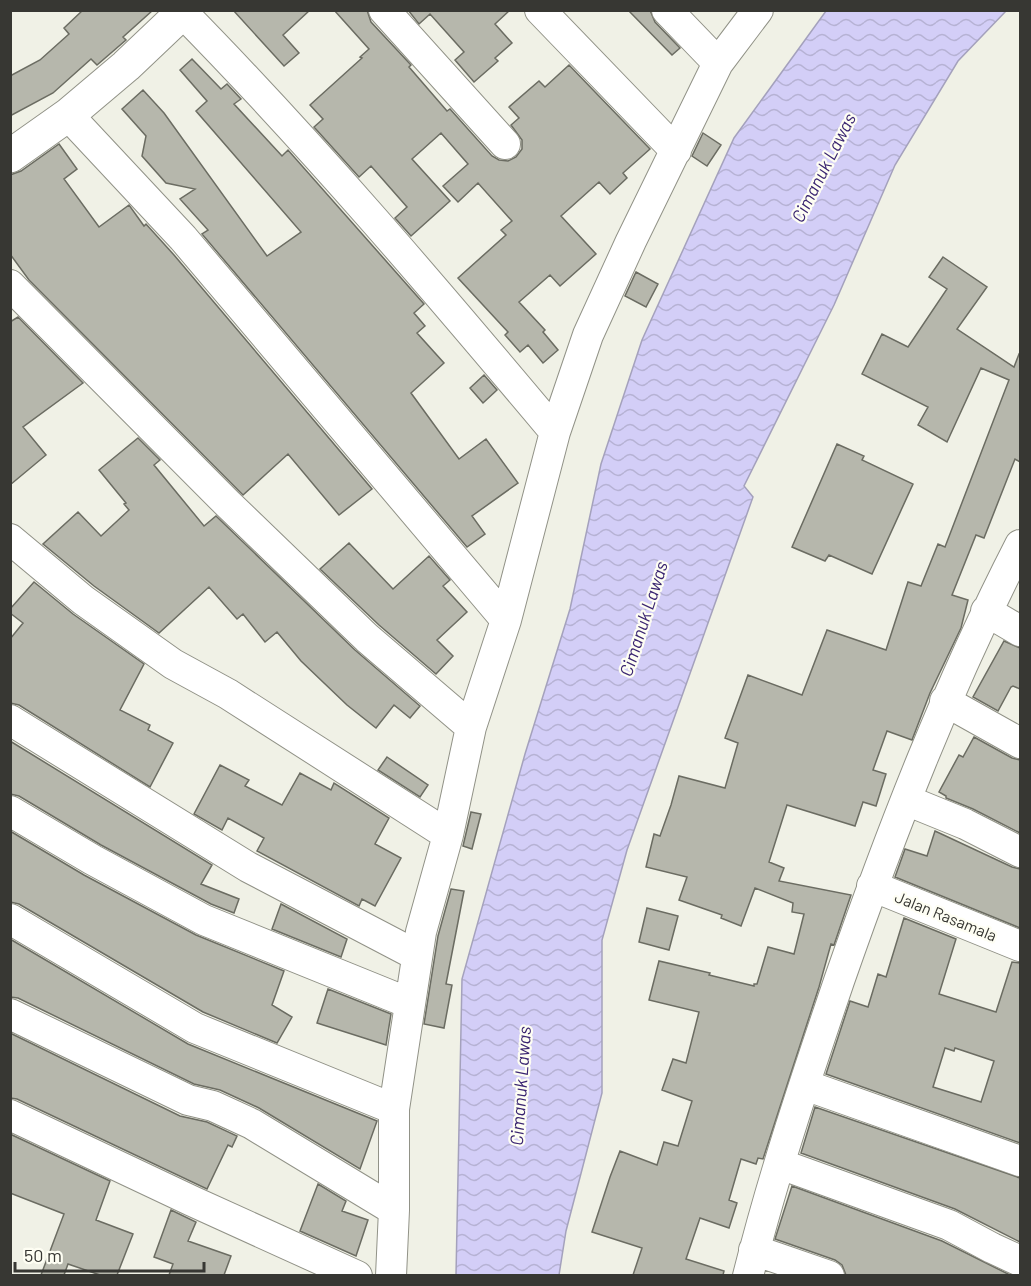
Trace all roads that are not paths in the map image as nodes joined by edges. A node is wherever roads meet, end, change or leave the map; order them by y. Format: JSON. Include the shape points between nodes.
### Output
{"nodes":[{"id":1,"x":384,"y":10,"type":"edge"},
{"id":2,"x":540,"y":10,"type":"edge"},
{"id":3,"x":667,"y":10,"type":"edge"},
{"id":4,"x":758,"y":10,"type":"edge"},
{"id":5,"x":183,"y":12,"type":"edge"},
{"id":6,"x":718,"y":63,"type":"junction"},
{"id":7,"x":68,"y":116,"type":"junction"},
{"id":8,"x":505,"y":144,"type":"dead end"},
{"id":9,"x":676,"y":152,"type":"junction"},
{"id":10,"x":10,"y":156,"type":"edge"},
{"id":11,"x":10,"y":285,"type":"edge"},
{"id":12,"x":555,"y":432,"type":"junction"},
{"id":13,"x":10,"y":539,"type":"edge"},
{"id":14,"x":1020,"y":545,"type":"edge"},
{"id":15,"x":987,"y":611,"type":"junction"},
{"id":16,"x":506,"y":620,"type":"junction"},
{"id":17,"x":1020,"y":631,"type":"edge"},
{"id":18,"x":945,"y":701,"type":"junction"},
{"id":19,"x":10,"y":720,"type":"edge"},
{"id":20,"x":471,"y":727,"type":"junction"},
{"id":21,"x":1020,"y":743,"type":"edge"},
{"id":22,"x":906,"y":800,"type":"junction"},
{"id":23,"x":10,"y":811,"type":"edge"},
{"id":24,"x":448,"y":835,"type":"junction"},
{"id":25,"x":1020,"y":852,"type":"edge"},
{"id":26,"x":872,"y":886,"type":"junction"},
{"id":27,"x":10,"y":919,"type":"edge"},
{"id":28,"x":1020,"y":946,"type":"edge"},
{"id":29,"x":416,"y":955,"type":"junction"},
{"id":30,"x":409,"y":1003,"type":"junction"},
{"id":31,"x":10,"y":1014,"type":"edge"},
{"id":32,"x":805,"y":1085,"type":"junction"},
{"id":33,"x":394,"y":1109,"type":"junction"},
{"id":34,"x":10,"y":1115,"type":"edge"},
{"id":35,"x":1020,"y":1161,"type":"edge"},
{"id":36,"x":780,"y":1164,"type":"junction"},
{"id":37,"x":394,"y":1210,"type":"junction"},
{"id":38,"x":1020,"y":1261,"type":"edge"},
{"id":39,"x":751,"y":1263,"type":"edge"},
{"id":40,"x":357,"y":1275,"type":"edge"},
{"id":41,"x":391,"y":1275,"type":"edge"},
{"id":42,"x":829,"y":1275,"type":"edge"}],
"edges":[{"from":1,"to":8,"type":"street"},
{"from":2,"to":9,"type":"street"},
{"from":3,"to":6,"type":"street"},
{"from":4,"to":6,"type":"street"},
{"from":5,"to":7,"type":"street"},
{"from":5,"to":12,"type":"street","via":[[410,260]]},
{"from":6,"to":9,"type":"street"},
{"from":7,"to":10,"type":"street"},
{"from":7,"to":16,"type":"street","via":[[183,238]]},
{"from":9,"to":12,"type":"street","via":[[588,335]]},
{"from":11,"to":20,"type":"street","via":[[367,638]]},
{"from":12,"to":16,"type":"street"},
{"from":13,"to":24,"type":"street","via":[[83,600],[173,664],[228,694]]},
{"from":14,"to":15,"type":"street"},
{"from":15,"to":17,"type":"street"},
{"from":15,"to":18,"type":"street"},
{"from":16,"to":20,"type":"street"},
{"from":18,"to":21,"type":"street"},
{"from":18,"to":22,"type":"street"},
{"from":19,"to":29,"type":"street","via":[[248,867]]},
{"from":20,"to":24,"type":"street"},
{"from":22,"to":25,"type":"street"},
{"from":22,"to":26,"type":"street"},
{"from":23,"to":30,"type":"street","via":[[204,920]]},
{"from":24,"to":29,"type":"street"},
{"from":26,"to":28,"type":"street","name":"Jalan Rasamala"},
{"from":26,"to":32,"type":"street"},
{"from":27,"to":33,"type":"street","via":[[195,1028]]},
{"from":29,"to":30,"type":"street"},
{"from":30,"to":33,"type":"street"},
{"from":31,"to":37,"type":"street","via":[[188,1100],[252,1124]]},
{"from":32,"to":35,"type":"street"},
{"from":32,"to":36,"type":"street"},
{"from":33,"to":37,"type":"street"},
{"from":34,"to":40,"type":"street"},
{"from":36,"to":38,"type":"street","via":[[949,1225]]},
{"from":36,"to":39,"type":"street"},
{"from":37,"to":41,"type":"street"},
{"from":39,"to":42,"type":"street"}]}
